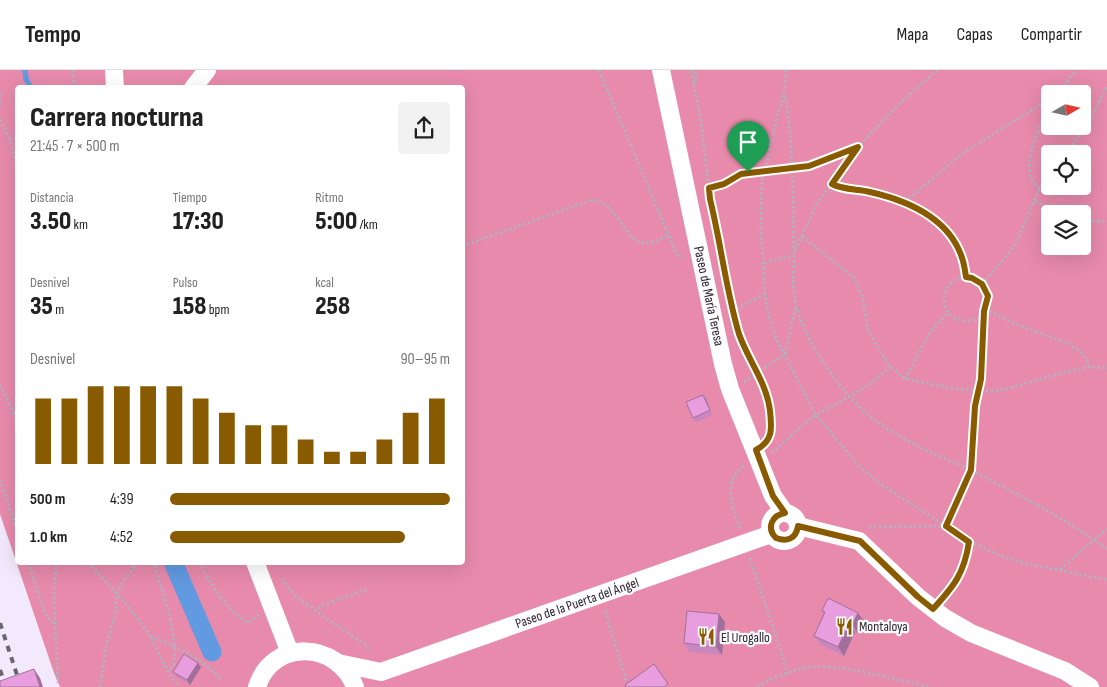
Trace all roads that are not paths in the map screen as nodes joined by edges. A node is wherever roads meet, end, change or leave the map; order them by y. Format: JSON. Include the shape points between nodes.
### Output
{"nodes":[{"id":1,"x":114,"y":70,"type":"edge"},
{"id":2,"x":207,"y":70,"type":"edge"},
{"id":3,"x":661,"y":70,"type":"edge"},
{"id":4,"x":115,"y":85,"type":"edge"},
{"id":5,"x":195,"y":85,"type":"edge"},
{"id":6,"x":785,"y":513,"type":"junction"},
{"id":7,"x":798,"y":526,"type":"junction"},
{"id":8,"x":772,"y":534,"type":"junction"},
{"id":9,"x":256,"y":565,"type":"edge"},
{"id":10,"x":290,"y":653,"type":"junction"},
{"id":11,"x":338,"y":662,"type":"junction"},
{"id":12,"x":378,"y":665,"type":"junction"},
{"id":13,"x":257,"y":686,"type":"edge"},
{"id":14,"x":355,"y":687,"type":"edge"},
{"id":15,"x":372,"y":687,"type":"edge"},
{"id":16,"x":1090,"y":687,"type":"edge"}],
"edges":[{"from":1,"to":4,"type":"street"},
{"from":2,"to":5,"type":"street"},
{"from":3,"to":6,"type":"street","name":"Paseo de María Teresa","via":[[730,389],[762,455],[773,496]]},
{"from":6,"to":7,"type":"street","via":[[796,518]]},
{"from":6,"to":8,"type":"street","via":[[773,518]]},
{"from":7,"to":8,"type":"street","via":[[797,533],[787,540]]},
{"from":7,"to":16,"type":"street","via":[[860,541],[918,597],[945,618],[971,633],[1065,671]]},
{"from":8,"to":12,"type":"street","name":"Paseo de la Puerta del Ángel","via":[[600,595]]},
{"from":9,"to":10,"type":"street"},
{"from":10,"to":11,"type":"street","via":[[316,652]]},
{"from":10,"to":13,"type":"street","via":[[269,667]]},
{"from":11,"to":12,"type":"street"},
{"from":11,"to":14,"type":"street"},
{"from":12,"to":15,"type":"street"}]}
